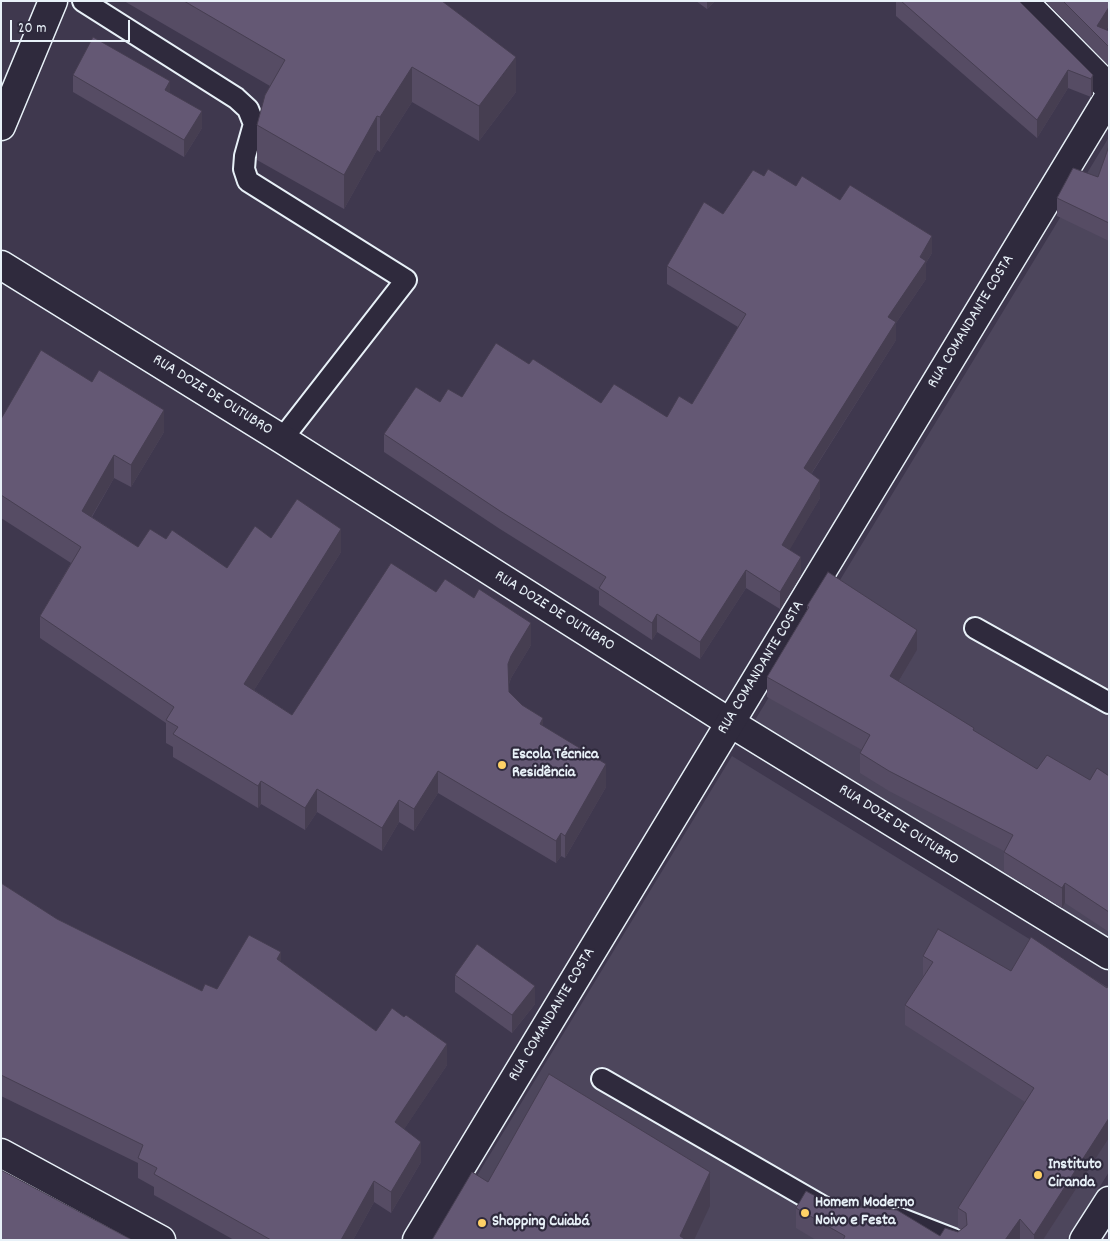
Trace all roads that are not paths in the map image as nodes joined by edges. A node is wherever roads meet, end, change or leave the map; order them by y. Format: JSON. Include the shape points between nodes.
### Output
{"nodes":[{"id":1,"x":82,"y":1,"type":"edge"},
{"id":2,"x":1023,"y":1,"type":"edge"},
{"id":3,"x":48,"y":4,"type":"edge"},
{"id":4,"x":1109,"y":88,"type":"edge"},
{"id":5,"x":1109,"y":97,"type":"edge"},
{"id":6,"x":1,"y":126,"type":"edge"},
{"id":7,"x":1,"y":265,"type":"edge"},
{"id":8,"x":282,"y":439,"type":"junction"},
{"id":9,"x":975,"y":628,"type":"dead end"},
{"id":10,"x":1109,"y":703,"type":"edge"},
{"id":11,"x":729,"y":722,"type":"junction"},
{"id":12,"x":1109,"y":955,"type":"edge"},
{"id":13,"x":602,"y":1079,"type":"dead end"},
{"id":14,"x":1,"y":1153,"type":"edge"},
{"id":15,"x":1109,"y":1201,"type":"edge"},
{"id":16,"x":847,"y":1215,"type":"edge"},
{"id":17,"x":876,"y":1216,"type":"edge"},
{"id":18,"x":161,"y":1240,"type":"edge"},
{"id":19,"x":417,"y":1240,"type":"edge"},
{"id":20,"x":956,"y":1240,"type":"edge"},
{"id":21,"x":1084,"y":1240,"type":"edge"}],
"edges":[{"from":1,"to":8,"type":"lane","via":[[236,98],[248,109],[254,124],[245,156],[244,169],[248,181],[406,280]]},
{"from":2,"to":4,"type":"street"},
{"from":3,"to":6,"type":"street"},
{"from":5,"to":11,"type":"street","name":"RUA COMANDANTE COSTA"},
{"from":7,"to":8,"type":"street","name":"RUA DOZE DE OUTUBRO"},
{"from":8,"to":11,"type":"street","name":"RUA DOZE DE OUTUBRO"},
{"from":9,"to":10,"type":"lane"},
{"from":11,"to":12,"type":"street","name":"RUA DOZE DE OUTUBRO"},
{"from":11,"to":19,"type":"street","name":"RUA COMANDANTE COSTA"},
{"from":13,"to":16,"type":"lane","via":[[834,1213]]},
{"from":14,"to":18,"type":"street"},
{"from":15,"to":21,"type":"street"},
{"from":17,"to":20,"type":"lane","via":[[903,1219]]}]}
